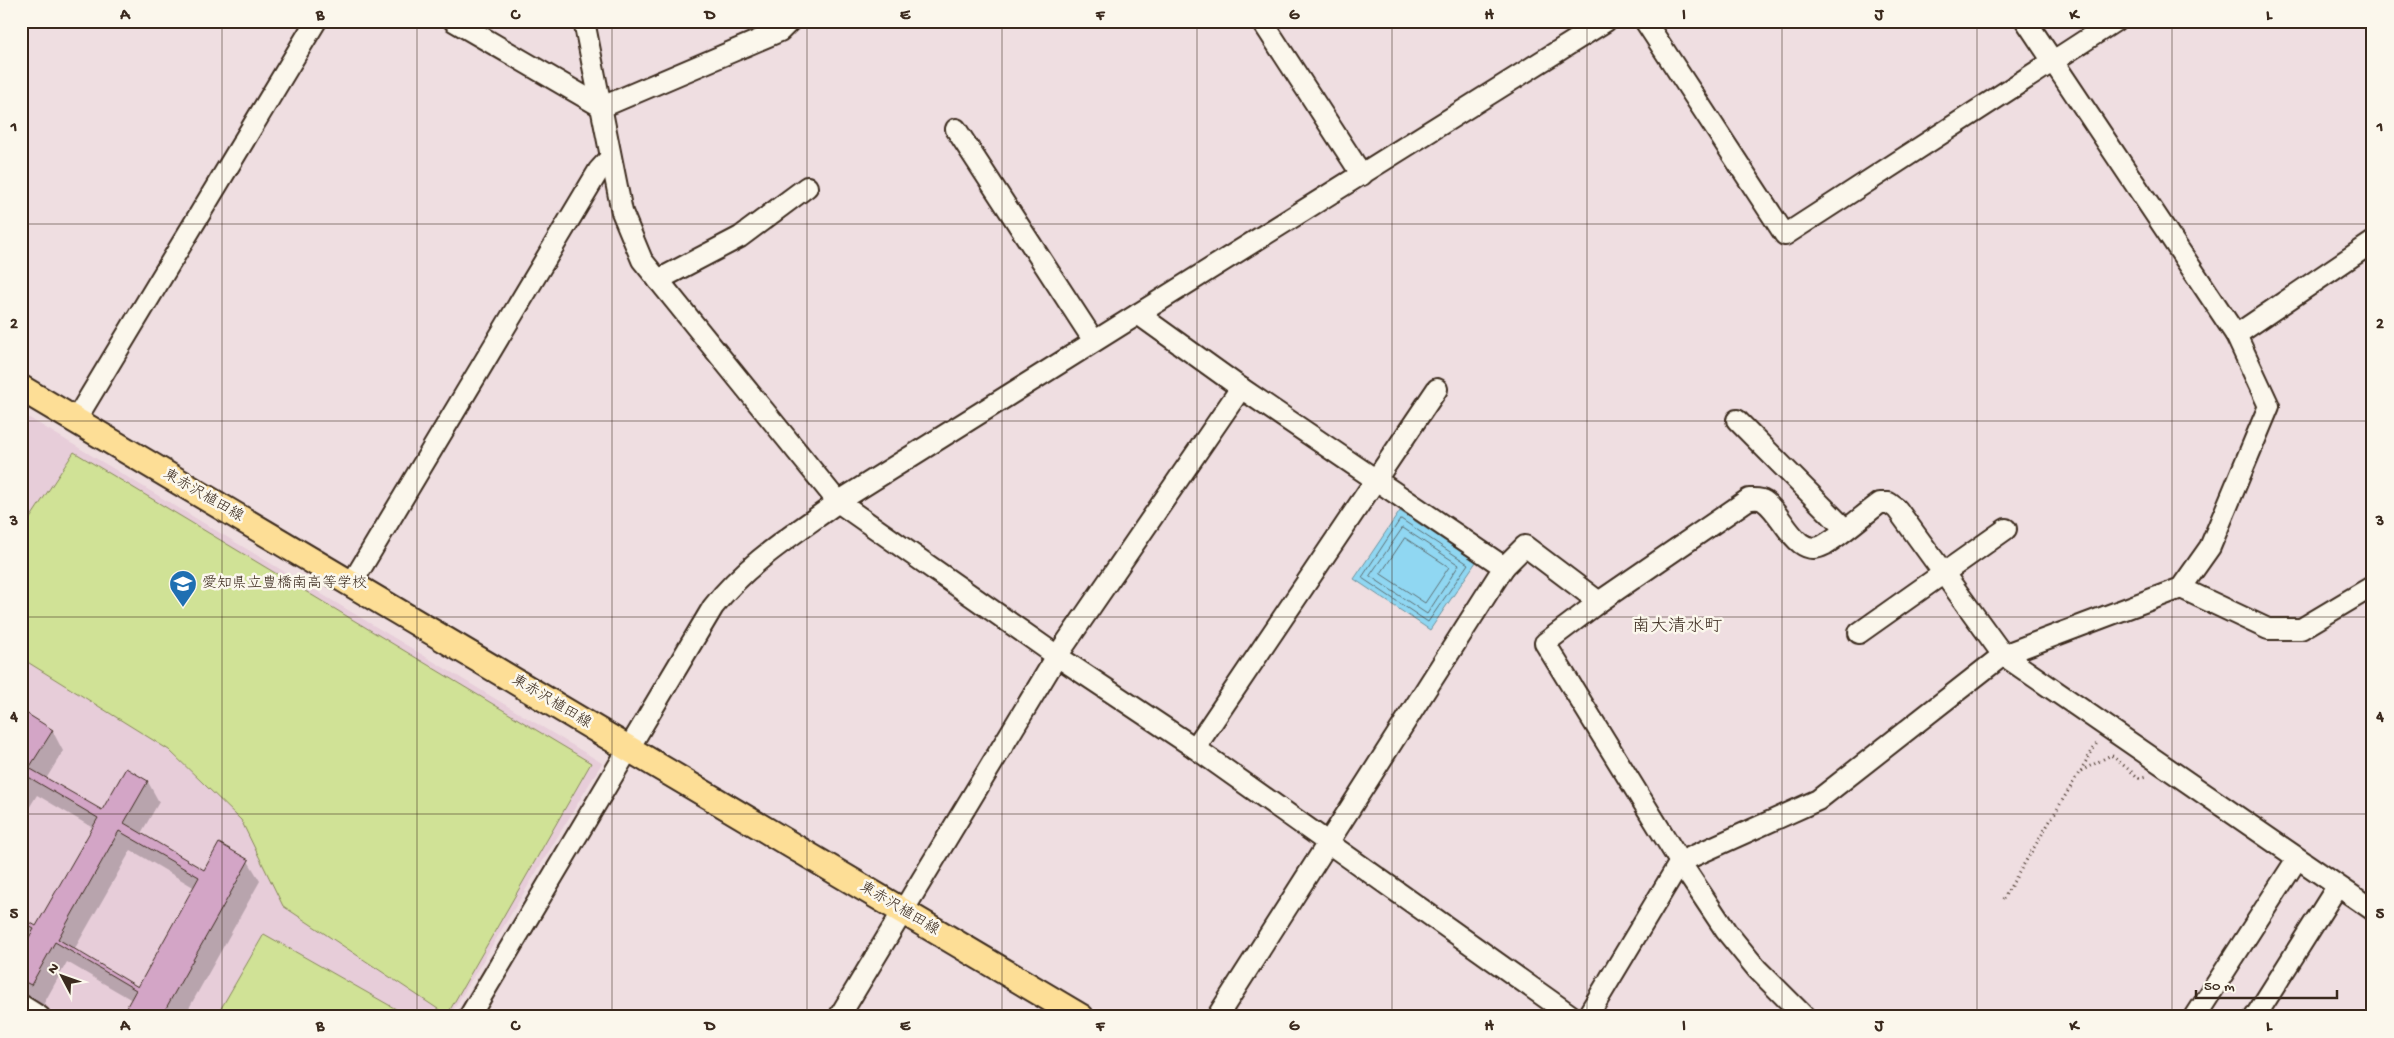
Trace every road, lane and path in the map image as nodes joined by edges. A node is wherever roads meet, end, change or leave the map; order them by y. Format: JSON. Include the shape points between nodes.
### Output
{"nodes":[{"id":1,"x":316,"y":21,"type":"edge"},
{"id":2,"x":454,"y":21,"type":"edge"},
{"id":3,"x":584,"y":21,"type":"edge"},
{"id":4,"x":1262,"y":21,"type":"edge"},
{"id":5,"x":1606,"y":21,"type":"edge"},
{"id":6,"x":1645,"y":21,"type":"edge"},
{"id":7,"x":2026,"y":21,"type":"edge"},
{"id":8,"x":2115,"y":21,"type":"edge"},
{"id":9,"x":783,"y":25,"type":"edge"},
{"id":10,"x":2053,"y":62,"type":"junction"},
{"id":11,"x":602,"y":108,"type":"junction"},
{"id":12,"x":956,"y":129,"type":"dead end"},
{"id":13,"x":610,"y":158,"type":"junction"},
{"id":14,"x":1362,"y":175,"type":"junction"},
{"id":15,"x":807,"y":187,"type":"dead end"},
{"id":16,"x":2373,"y":242,"type":"edge"},
{"id":17,"x":658,"y":280,"type":"junction"},
{"id":18,"x":1138,"y":314,"type":"junction"},
{"id":19,"x":2236,"y":335,"type":"junction"},
{"id":20,"x":1094,"y":342,"type":"junction"},
{"id":21,"x":21,"y":388,"type":"edge"},
{"id":22,"x":1241,"y":388,"type":"junction"},
{"id":23,"x":1437,"y":389,"type":"dead end"},
{"id":24,"x":1737,"y":420,"type":"dead end"},
{"id":25,"x":75,"y":421,"type":"junction"},
{"id":26,"x":1375,"y":479,"type":"junction"},
{"id":27,"x":838,"y":502,"type":"junction"},
{"id":28,"x":1845,"y":528,"type":"junction"},
{"id":29,"x":2006,"y":529,"type":"dead end"},
{"id":30,"x":1504,"y":567,"type":"junction"},
{"id":31,"x":1944,"y":573,"type":"junction"},
{"id":32,"x":352,"y":583,"type":"junction"},
{"id":33,"x":2373,"y":586,"type":"edge"},
{"id":34,"x":2181,"y":588,"type":"junction"},
{"id":35,"x":1599,"y":602,"type":"junction"},
{"id":36,"x":1859,"y":633,"type":"dead end"},
{"id":37,"x":2004,"y":654,"type":"junction"},
{"id":38,"x":1057,"y":656,"type":"junction"},
{"id":39,"x":2107,"y":728,"type":"junction"},
{"id":40,"x":628,"y":748,"type":"junction"},
{"id":41,"x":1195,"y":748,"type":"junction"},
{"id":42,"x":2081,"y":771,"type":"junction"},
{"id":43,"x":2170,"y":771,"type":"junction"},
{"id":44,"x":1328,"y":841,"type":"junction"},
{"id":45,"x":2297,"y":859,"type":"junction"},
{"id":46,"x":1680,"y":862,"type":"junction"},
{"id":47,"x":2338,"y":887,"type":"junction"},
{"id":48,"x":2003,"y":899,"type":"dead end"},
{"id":49,"x":2373,"y":910,"type":"edge"},
{"id":50,"x":902,"y":911,"type":"junction"},
{"id":51,"x":21,"y":1005,"type":"edge"},
{"id":52,"x":40,"y":1017,"type":"edge"},
{"id":53,"x":469,"y":1017,"type":"edge"},
{"id":54,"x":840,"y":1017,"type":"edge"},
{"id":55,"x":1081,"y":1017,"type":"edge"},
{"id":56,"x":1217,"y":1017,"type":"edge"},
{"id":57,"x":1574,"y":1017,"type":"edge"},
{"id":58,"x":1586,"y":1017,"type":"edge"},
{"id":59,"x":1805,"y":1017,"type":"edge"},
{"id":60,"x":2195,"y":1017,"type":"edge"},
{"id":61,"x":2255,"y":1017,"type":"edge"}],
"edges":[{"from":1,"to":25,"type":"street"},
{"from":2,"to":11,"type":"street"},
{"from":3,"to":11,"type":"street"},
{"from":4,"to":14,"type":"street"},
{"from":5,"to":14,"type":"street"},
{"from":6,"to":10,"type":"street","via":[[1785,235]]},
{"from":7,"to":10,"type":"street"},
{"from":8,"to":10,"type":"street"},
{"from":9,"to":11,"type":"street"},
{"from":10,"to":19,"type":"street"},
{"from":11,"to":13,"type":"street"},
{"from":12,"to":20,"type":"street"},
{"from":13,"to":17,"type":"street","via":[[622,212],[642,260]]},
{"from":13,"to":32,"type":"street","via":[[599,170]]},
{"from":14,"to":18,"type":"street"},
{"from":15,"to":17,"type":"street","via":[[740,237]]},
{"from":16,"to":19,"type":"street"},
{"from":17,"to":27,"type":"street"},
{"from":18,"to":20,"type":"street"},
{"from":18,"to":22,"type":"street"},
{"from":19,"to":34,"type":"street","via":[[2269,406],[2210,547]]},
{"from":20,"to":27,"type":"street"},
{"from":21,"to":25,"type":"main road","name":"東赤沢植田線"},
{"from":22,"to":26,"type":"street"},
{"from":22,"to":38,"type":"street"},
{"from":23,"to":26,"type":"street"},
{"from":24,"to":28,"type":"street"},
{"from":25,"to":32,"type":"main road","name":"東赤沢植田線"},
{"from":26,"to":30,"type":"street"},
{"from":26,"to":41,"type":"street"},
{"from":27,"to":38,"type":"street"},
{"from":27,"to":40,"type":"street","via":[[751,565],[731,584],[713,607]]},
{"from":28,"to":31,"type":"street","via":[[1880,503],[1889,503],[1897,508]]},
{"from":28,"to":35,"type":"street","via":[[1823,545],[1809,548],[1798,542],[1774,510],[1762,500],[1749,499]]},
{"from":29,"to":31,"type":"street"},
{"from":30,"to":35,"type":"street","via":[[1525,546]]},
{"from":30,"to":44,"type":"street"},
{"from":31,"to":36,"type":"street"},
{"from":31,"to":37,"type":"street"},
{"from":32,"to":40,"type":"main road","name":"東赤沢植田線"},
{"from":33,"to":34,"type":"street","via":[[2301,629],[2268,629]]},
{"from":34,"to":37,"type":"street"},
{"from":35,"to":46,"type":"street","via":[[1545,643]]},
{"from":37,"to":39,"type":"street"},
{"from":37,"to":46,"type":"street","via":[[1818,800]]},
{"from":38,"to":41,"type":"street"},
{"from":38,"to":50,"type":"street"},
{"from":39,"to":42,"type":"path"},
{"from":39,"to":43,"type":"street"},
{"from":40,"to":50,"type":"main road","name":"東赤沢植田線"},
{"from":40,"to":53,"type":"street"},
{"from":41,"to":44,"type":"street"},
{"from":42,"to":43,"type":"path","via":[[2111,756],[2139,778]]},
{"from":42,"to":48,"type":"path"},
{"from":43,"to":45,"type":"street"},
{"from":44,"to":56,"type":"street"},
{"from":44,"to":57,"type":"street"},
{"from":45,"to":47,"type":"street"},
{"from":45,"to":60,"type":"street"},
{"from":46,"to":58,"type":"street"},
{"from":46,"to":59,"type":"street","via":[[1726,931]]},
{"from":47,"to":49,"type":"street"},
{"from":47,"to":61,"type":"street"},
{"from":50,"to":54,"type":"street"},
{"from":50,"to":55,"type":"main road","name":"東赤沢植田線"},
{"from":51,"to":52,"type":"street"}]}
